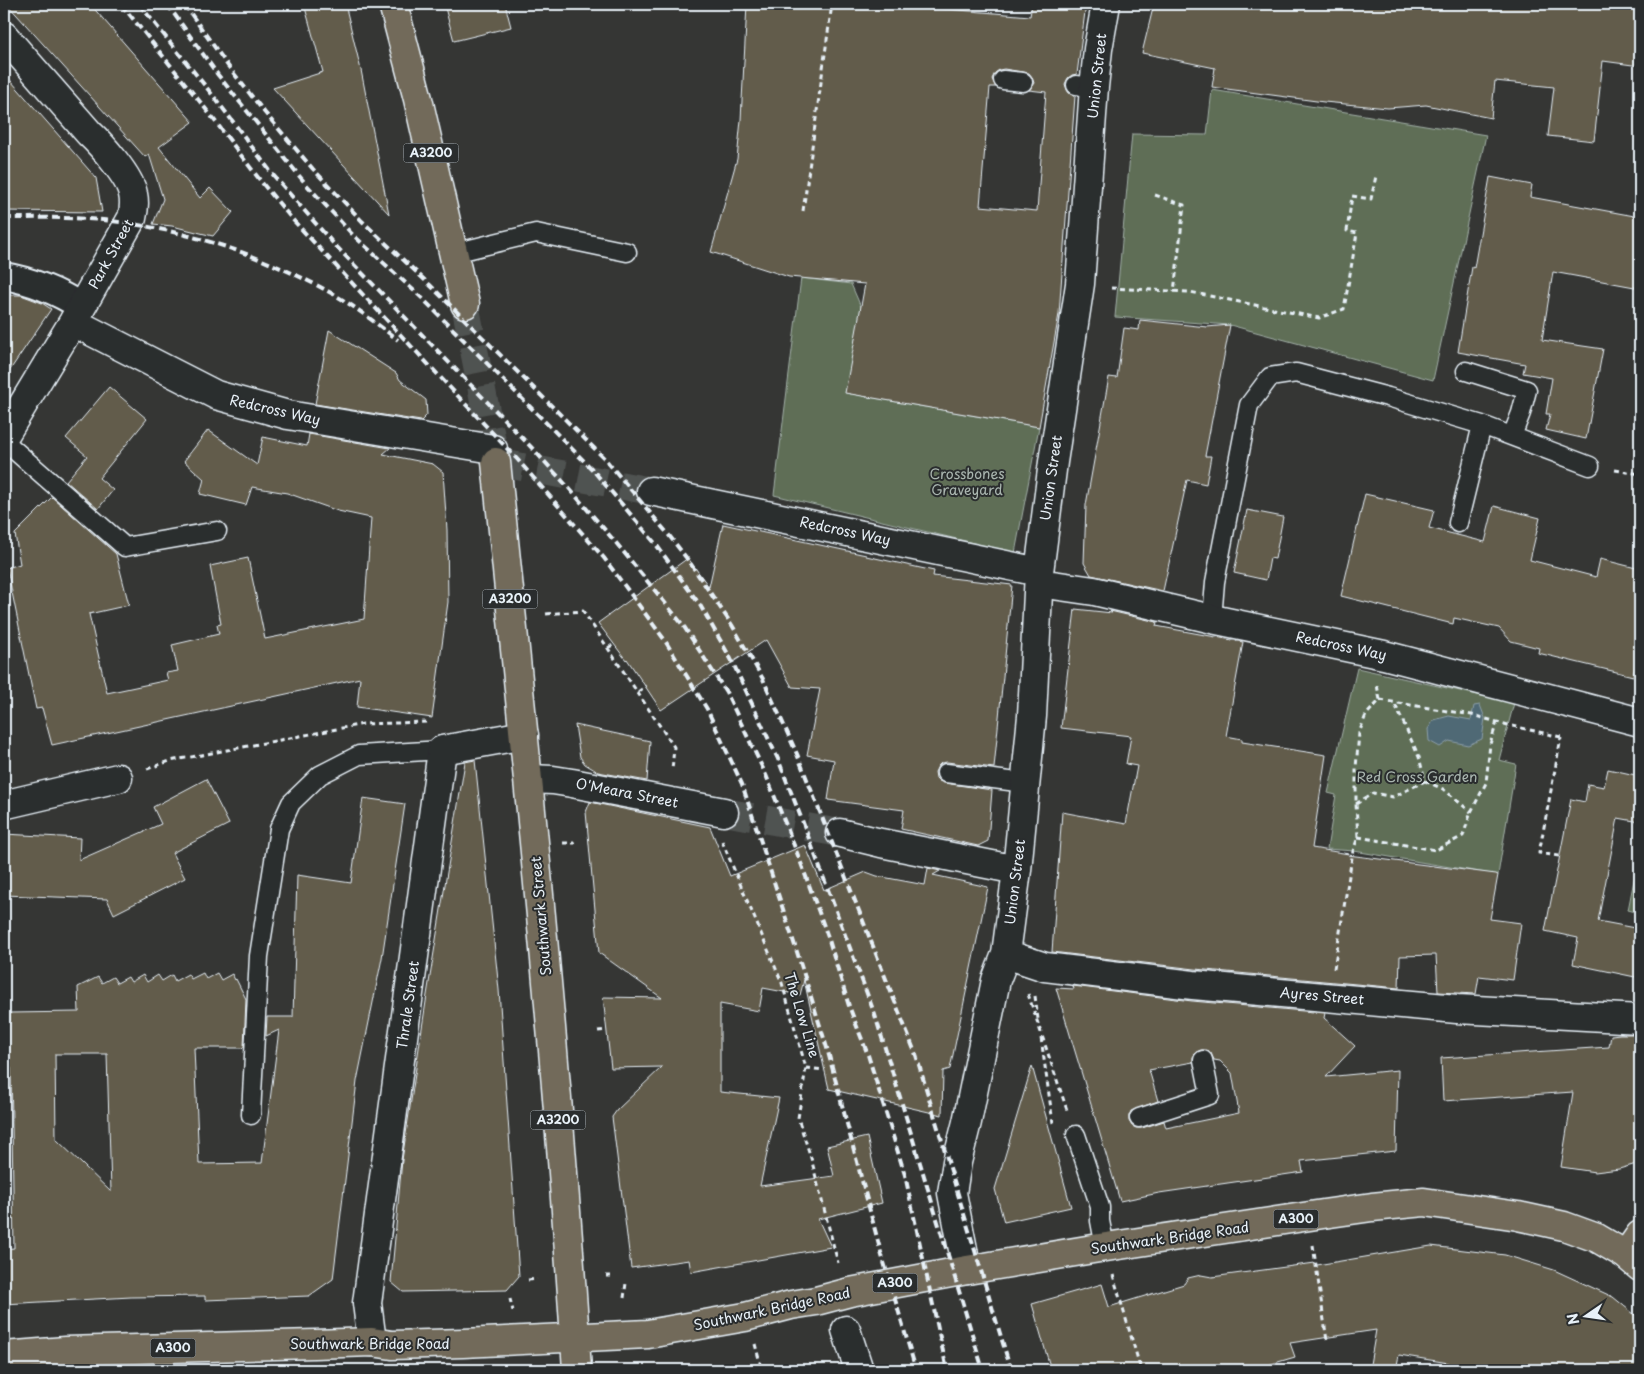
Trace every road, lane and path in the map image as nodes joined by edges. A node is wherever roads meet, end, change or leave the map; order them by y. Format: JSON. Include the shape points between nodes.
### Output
{"nodes":[{"id":1,"x":393,"y":4,"type":"edge"},
{"id":2,"x":832,"y":4,"type":"edge"},
{"id":3,"x":1106,"y":4,"type":"edge"},
{"id":4,"x":4,"y":36,"type":"edge"},
{"id":5,"x":1003,"y":80,"type":"dead end"},
{"id":6,"x":1022,"y":82,"type":"dead end"},
{"id":7,"x":1376,"y":176,"type":"dead end"},
{"id":8,"x":1155,"y":195,"type":"dead end"},
{"id":9,"x":803,"y":211,"type":"dead end"},
{"id":10,"x":627,"y":252,"type":"dead end"},
{"id":11,"x":454,"y":253,"type":"junction"},
{"id":12,"x":4,"y":276,"type":"edge"},
{"id":13,"x":1080,"y":284,"type":"junction"},
{"id":14,"x":1174,"y":292,"type":"junction"},
{"id":15,"x":465,"y":304,"type":"tunnel mouth"},
{"id":16,"x":77,"y":315,"type":"junction"},
{"id":17,"x":1466,"y":371,"type":"dead end"},
{"id":18,"x":1482,"y":425,"type":"junction"},
{"id":19,"x":4,"y":436,"type":"edge"},
{"id":20,"x":1512,"y":436,"type":"junction"},
{"id":21,"x":4,"y":441,"type":"edge"},
{"id":22,"x":494,"y":456,"type":"joint"},
{"id":23,"x":1590,"y":466,"type":"dead end"},
{"id":24,"x":651,"y":491,"type":"tunnel mouth"},
{"id":25,"x":1458,"y":523,"type":"dead end"},
{"id":26,"x":217,"y":531,"type":"dead end"},
{"id":27,"x":1039,"y":577,"type":"junction"},
{"id":28,"x":546,"y":614,"type":"dead end"},
{"id":29,"x":1212,"y":619,"type":"junction"},
{"id":30,"x":614,"y":644,"type":"dead end"},
{"id":31,"x":608,"y":648,"type":"junction"},
{"id":32,"x":1376,"y":681,"type":"dead end"},
{"id":33,"x":646,"y":686,"type":"dead end"},
{"id":34,"x":638,"y":692,"type":"junction"},
{"id":35,"x":1380,"y":700,"type":"junction"},
{"id":36,"x":1394,"y":701,"type":"junction"},
{"id":37,"x":1567,"y":703,"type":"junction"},
{"id":38,"x":1497,"y":722,"type":"junction"},
{"id":39,"x":1640,"y":722,"type":"edge"},
{"id":40,"x":524,"y":735,"type":"junction"},
{"id":41,"x":1561,"y":737,"type":"junction"},
{"id":42,"x":442,"y":750,"type":"junction"},
{"id":43,"x":946,"y":773,"type":"dead end"},
{"id":44,"x":118,"y":778,"type":"joint"},
{"id":45,"x":529,"y":779,"type":"junction"},
{"id":46,"x":1425,"y":780,"type":"junction"},
{"id":47,"x":1025,"y":783,"type":"junction"},
{"id":48,"x":671,"y":801,"type":"junction"},
{"id":49,"x":4,"y":804,"type":"edge"},
{"id":50,"x":1356,"y":804,"type":"junction"},
{"id":51,"x":716,"y":811,"type":"joint"},
{"id":52,"x":1471,"y":812,"type":"junction"},
{"id":53,"x":840,"y":833,"type":"tunnel mouth"},
{"id":54,"x":1358,"y":837,"type":"junction"},
{"id":55,"x":575,"y":842,"type":"dead end"},
{"id":56,"x":559,"y":844,"type":"dead end"},
{"id":57,"x":1559,"y":856,"type":"dead end"},
{"id":58,"x":1017,"y":870,"type":"junction"},
{"id":59,"x":1006,"y":954,"type":"junction"},
{"id":60,"x":1034,"y":988,"type":"dead end"},
{"id":61,"x":1330,"y":997,"type":"junction"},
{"id":62,"x":1640,"y":1019,"type":"edge"},
{"id":63,"x":1040,"y":1028,"type":"junction"},
{"id":64,"x":606,"y":1030,"type":"dead end"},
{"id":65,"x":598,"y":1031,"type":"dead end"},
{"id":66,"x":1203,"y":1060,"type":"dead end"},
{"id":67,"x":806,"y":1068,"type":"junction"},
{"id":68,"x":824,"y":1070,"type":"dead end"},
{"id":69,"x":251,"y":1115,"type":"dead end"},
{"id":70,"x":1139,"y":1118,"type":"dead end"},
{"id":71,"x":1055,"y":1128,"type":"dead end"},
{"id":72,"x":1076,"y":1135,"type":"joint"},
{"id":73,"x":1106,"y":1247,"type":"junction"},
{"id":74,"x":1635,"y":1253,"type":"edge"},
{"id":75,"x":1315,"y":1263,"type":"dead end"},
{"id":76,"x":967,"y":1270,"type":"junction"},
{"id":77,"x":606,"y":1276,"type":"dead end"},
{"id":78,"x":615,"y":1276,"type":"dead end"},
{"id":79,"x":537,"y":1279,"type":"dead end"},
{"id":80,"x":528,"y":1280,"type":"dead end"},
{"id":81,"x":626,"y":1283,"type":"dead end"},
{"id":82,"x":845,"y":1293,"type":"junction"},
{"id":83,"x":624,"y":1298,"type":"dead end"},
{"id":84,"x":510,"y":1299,"type":"dead end"},
{"id":85,"x":513,"y":1311,"type":"dead end"},
{"id":86,"x":846,"y":1330,"type":"dead end"},
{"id":87,"x":575,"y":1338,"type":"junction"},
{"id":88,"x":1327,"y":1341,"type":"dead end"},
{"id":89,"x":372,"y":1342,"type":"junction"},
{"id":90,"x":4,"y":1356,"type":"edge"},
{"id":91,"x":577,"y":1370,"type":"edge"},
{"id":92,"x":858,"y":1370,"type":"edge"},
{"id":93,"x":1141,"y":1370,"type":"edge"}],
"edges":[{"from":1,"to":11,"type":"main road","number":"A3200"},
{"from":2,"to":9,"type":"path"},
{"from":3,"to":13,"type":"street","name":"Union Street","via":[[1098,49],[1085,86]]},
{"from":4,"to":16,"type":"street","name":"Park Street","via":[[102,144],[133,193],[132,218]]},
{"from":5,"to":6,"type":"lane"},
{"from":7,"to":14,"type":"path","via":[[1372,199],[1352,196],[1347,231],[1358,233],[1344,309],[1318,318],[1190,292]]},
{"from":8,"to":14,"type":"path","via":[[1184,205]]},
{"from":10,"to":11,"type":"lane","via":[[536,234]]},
{"from":11,"to":15,"type":"main road","number":"A3200"},
{"from":12,"to":16,"type":"street","via":[[62,294]]},
{"from":13,"to":14,"type":"path"},
{"from":13,"to":27,"type":"street","name":"Union Street"},
{"from":16,"to":19,"type":"street","name":"Park Street"},
{"from":16,"to":22,"type":"street","name":"Redcross Way","via":[[216,395],[288,415]]},
{"from":17,"to":20,"type":"lane","via":[[1527,390]]},
{"from":18,"to":20,"type":"lane"},
{"from":18,"to":25,"type":"lane"},
{"from":18,"to":29,"type":"lane","via":[[1296,373],[1270,377],[1249,405],[1215,582]]},
{"from":20,"to":23,"type":"lane"},
{"from":21,"to":26,"type":"lane","via":[[126,547]]},
{"from":22,"to":40,"type":"main road","name":"Southwark Street","number":"A3200"},
{"from":24,"to":27,"type":"street","name":"Redcross Way"},
{"from":27,"to":29,"type":"street","name":"Redcross Way"},
{"from":27,"to":47,"type":"street","name":"Union Street"},
{"from":28,"to":31,"type":"path","via":[[583,611]]},
{"from":29,"to":37,"type":"street","name":"Redcross Way","via":[[1384,655]]},
{"from":30,"to":31,"type":"path"},
{"from":31,"to":34,"type":"path"},
{"from":32,"to":35,"type":"path"},
{"from":33,"to":34,"type":"path"},
{"from":34,"to":48,"type":"path","via":[[674,747]]},
{"from":35,"to":36,"type":"path"},
{"from":35,"to":50,"type":"path","via":[[1366,714],[1359,733]]},
{"from":36,"to":38,"type":"path"},
{"from":36,"to":46,"type":"path","via":[[1419,757]]},
{"from":37,"to":39,"type":"street","name":"Redcross Way"},
{"from":37,"to":41,"type":"path"},
{"from":38,"to":41,"type":"path"},
{"from":38,"to":52,"type":"path","via":[[1490,744],[1486,783]]},
{"from":40,"to":42,"type":"street"},
{"from":40,"to":45,"type":"main road","name":"Southwark Street","number":"A3200"},
{"from":41,"to":57,"type":"path","via":[[1539,853]]},
{"from":42,"to":44,"type":"path","via":[[434,722],[363,724],[170,761]]},
{"from":42,"to":69,"type":"lane","via":[[358,755],[320,775],[291,803],[279,829],[259,956]]},
{"from":42,"to":89,"type":"street","name":"Thrale Street","via":[[367,1303]]},
{"from":43,"to":47,"type":"lane"},
{"from":44,"to":49,"type":"street"},
{"from":45,"to":48,"type":"street","name":"O'Meara Street","via":[[562,781]]},
{"from":45,"to":87,"type":"main road","name":"Southwark Street","number":"A3200"},
{"from":46,"to":50,"type":"path","via":[[1393,796],[1373,793]]},
{"from":46,"to":52,"type":"path","via":[[1443,789]]},
{"from":47,"to":58,"type":"street","name":"Union Street"},
{"from":48,"to":51,"type":"street","name":"O'Meara Street"},
{"from":50,"to":54,"type":"path"},
{"from":51,"to":67,"type":"path","name":"The Low Line","via":[[782,983]]},
{"from":52,"to":54,"type":"path","via":[[1463,836],[1436,850]]},
{"from":53,"to":58,"type":"street"},
{"from":54,"to":61,"type":"path"},
{"from":55,"to":56,"type":"path"},
{"from":58,"to":59,"type":"street","name":"Union Street"},
{"from":59,"to":61,"type":"street","name":"Ayres Street","via":[[1045,967]]},
{"from":59,"to":63,"type":"path","via":[[1022,976]]},
{"from":59,"to":76,"type":"street","name":"Union Street","via":[[996,980],[952,1193]]},
{"from":60,"to":63,"type":"path"},
{"from":61,"to":62,"type":"street","name":"Ayres Street","via":[[1457,1009]]},
{"from":63,"to":71,"type":"path"},
{"from":63,"to":72,"type":"path"},
{"from":64,"to":65,"type":"path"},
{"from":66,"to":70,"type":"lane","via":[[1210,1096]]},
{"from":67,"to":68,"type":"path"},
{"from":67,"to":82,"type":"path","name":"The Low Line","via":[[798,1118]]},
{"from":72,"to":73,"type":"lane","via":[[1100,1207]]},
{"from":73,"to":74,"type":"main road","name":"Southwark Bridge Road","number":"A300","via":[[1424,1202],[1560,1225]]},
{"from":73,"to":76,"type":"main road","name":"Southwark Bridge Road","number":"A300"},
{"from":73,"to":93,"type":"path"},
{"from":75,"to":88,"type":"path"},
{"from":76,"to":82,"type":"main road","name":"Southwark Bridge Road","number":"A300"},
{"from":77,"to":78,"type":"path"},
{"from":79,"to":80,"type":"path"},
{"from":81,"to":83,"type":"path"},
{"from":82,"to":87,"type":"main road","name":"Southwark Bridge Road","number":"A300","via":[[671,1330]]},
{"from":84,"to":85,"type":"path"},
{"from":86,"to":92,"type":"street"},
{"from":87,"to":89,"type":"main road","name":"Southwark Bridge Road","number":"A300","via":[[401,1345]]},
{"from":87,"to":91,"type":"main road","name":"Southwark Street","number":"A3200"},
{"from":89,"to":90,"type":"main road","name":"Southwark Bridge Road","number":"A300","via":[[65,1351]]}]}
